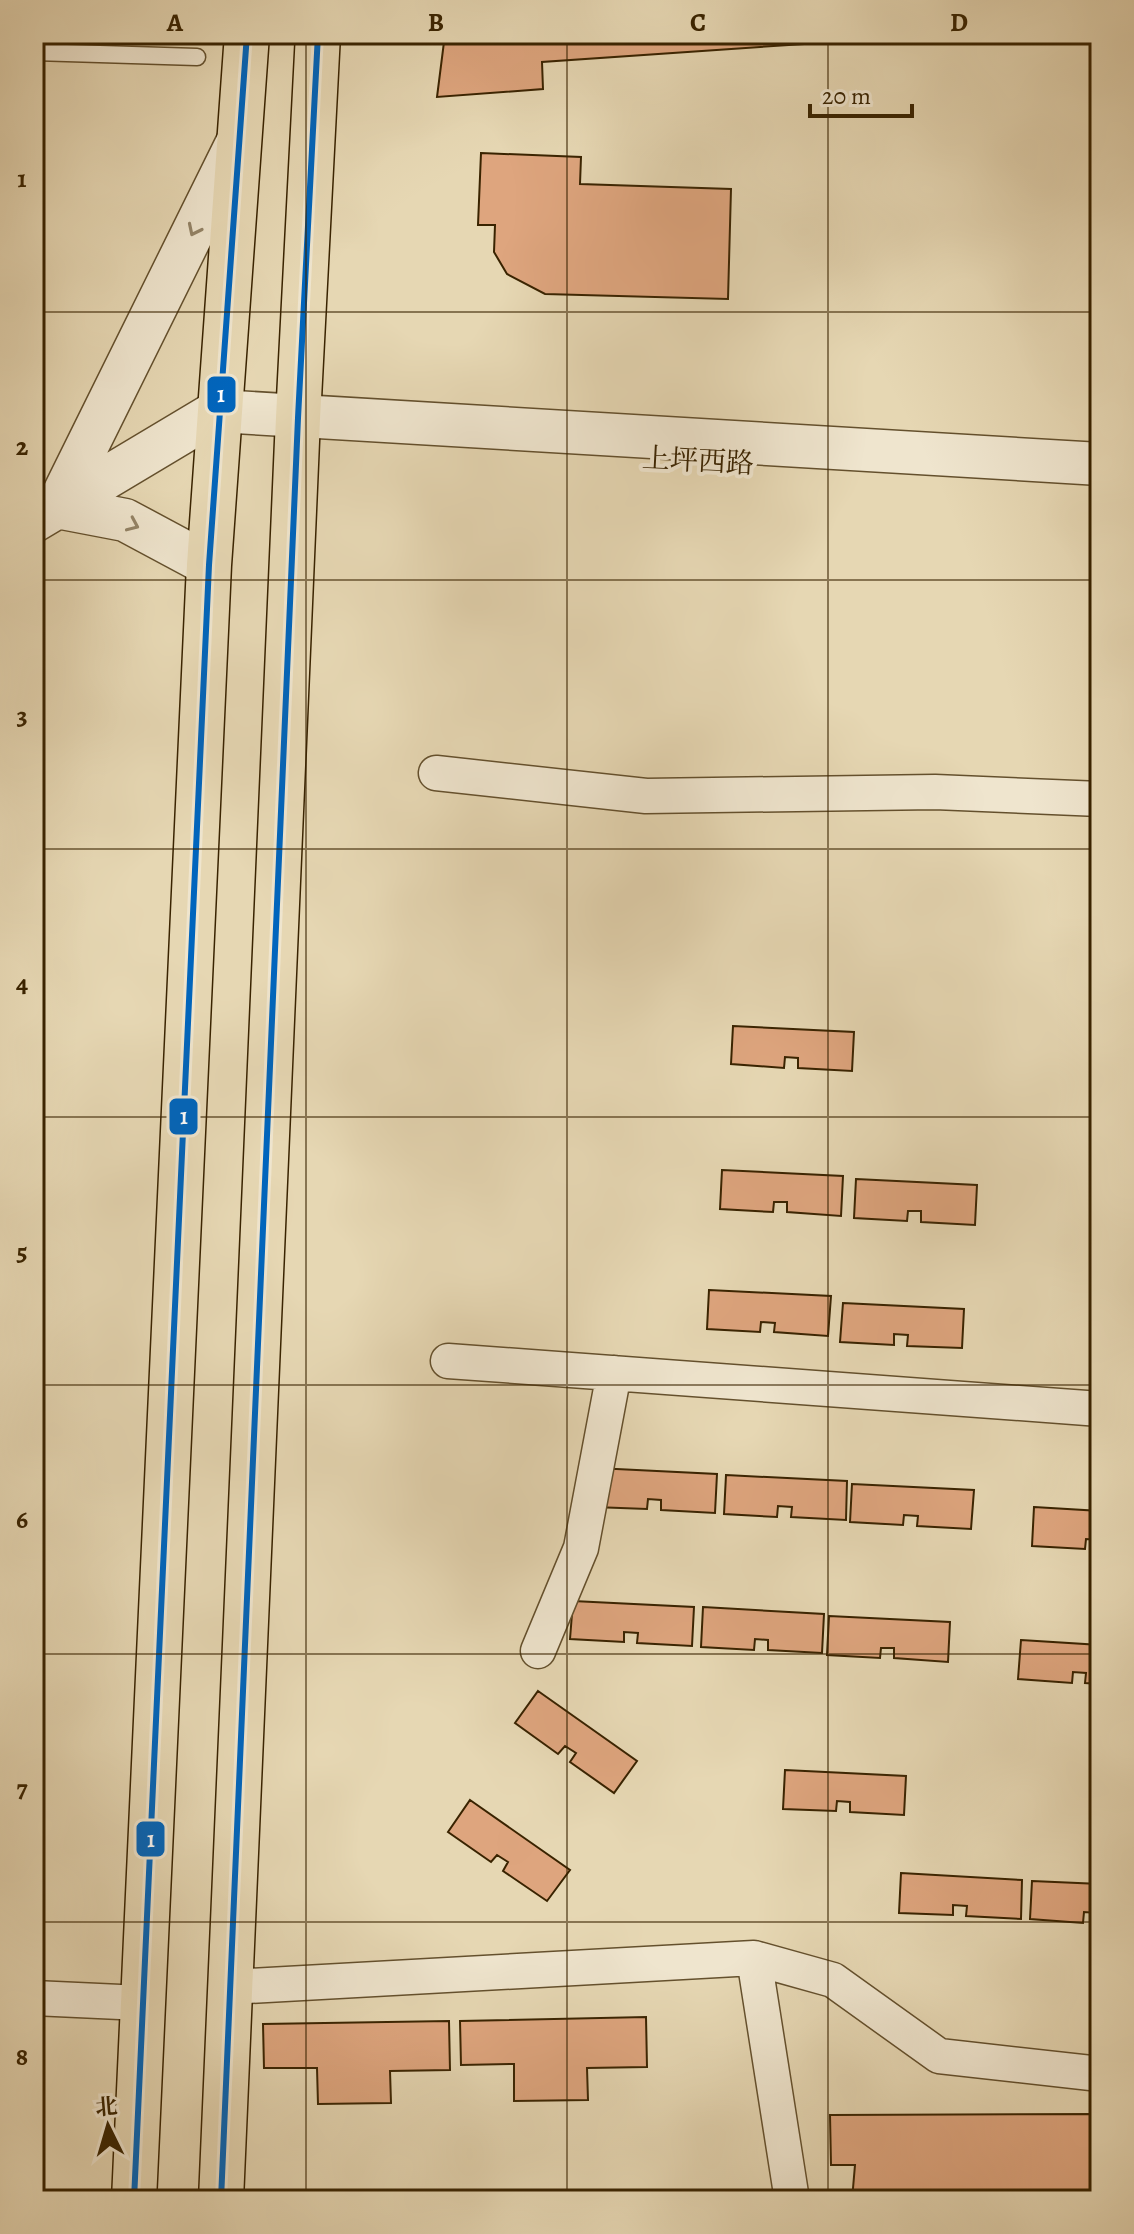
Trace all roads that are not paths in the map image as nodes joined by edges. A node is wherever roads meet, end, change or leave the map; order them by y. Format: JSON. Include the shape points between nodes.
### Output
{"nodes":[{"id":1,"x":247,"y":34,"type":"edge"},
{"id":2,"x":318,"y":34,"type":"edge"},
{"id":3,"x":34,"y":52,"type":"edge"},
{"id":4,"x":197,"y":57,"type":"dead end"},
{"id":5,"x":241,"y":135,"type":"junction"},
{"id":6,"x":218,"y":411,"type":"junction"},
{"id":7,"x":297,"y":428,"type":"junction"},
{"id":8,"x":1100,"y":464,"type":"edge"},
{"id":9,"x":1100,"y":482,"type":"edge"},
{"id":10,"x":46,"y":514,"type":"edge"},
{"id":11,"x":209,"y":565,"type":"junction"},
{"id":12,"x":436,"y":773,"type":"dead end"},
{"id":13,"x":1100,"y":799,"type":"edge"},
{"id":14,"x":448,"y":1361,"type":"dead end"},
{"id":15,"x":614,"y":1373,"type":"junction"},
{"id":16,"x":1100,"y":1409,"type":"edge"},
{"id":17,"x":538,"y":1651,"type":"dead end"},
{"id":18,"x":754,"y":1958,"type":"junction"},
{"id":19,"x":230,"y":1987,"type":"junction"},
{"id":20,"x":34,"y":1998,"type":"edge"},
{"id":21,"x":142,"y":2003,"type":"junction"},
{"id":22,"x":1100,"y":2074,"type":"edge"},
{"id":23,"x":134,"y":2200,"type":"edge"},
{"id":24,"x":221,"y":2200,"type":"edge"},
{"id":25,"x":792,"y":2200,"type":"edge"}],
"edges":[{"from":1,"to":5,"type":"main road"},
{"from":2,"to":7,"type":"main road"},
{"from":3,"to":4,"type":"lane"},
{"from":5,"to":6,"type":"main road"},
{"from":5,"to":10,"type":"street","one_way":true},
{"from":6,"to":7,"type":"street"},
{"from":6,"to":10,"type":"street"},
{"from":6,"to":11,"type":"main road"},
{"from":7,"to":8,"type":"street","name":"上坪西路"},
{"from":7,"to":9,"type":"street","name":"上坪西路"},
{"from":7,"to":19,"type":"main road"},
{"from":10,"to":11,"type":"street","one_way":true,"via":[[125,520]]},
{"from":11,"to":21,"type":"main road"},
{"from":12,"to":13,"type":"street","via":[[646,796],[935,792]]},
{"from":14,"to":15,"type":"street"},
{"from":15,"to":16,"type":"street"},
{"from":15,"to":17,"type":"street","via":[[581,1548]]},
{"from":18,"to":19,"type":"street"},
{"from":18,"to":22,"type":"street","via":[[833,1980],[939,2056]]},
{"from":18,"to":25,"type":"street"},
{"from":19,"to":24,"type":"main road"},
{"from":20,"to":21,"type":"street"},
{"from":21,"to":23,"type":"main road"}]}
